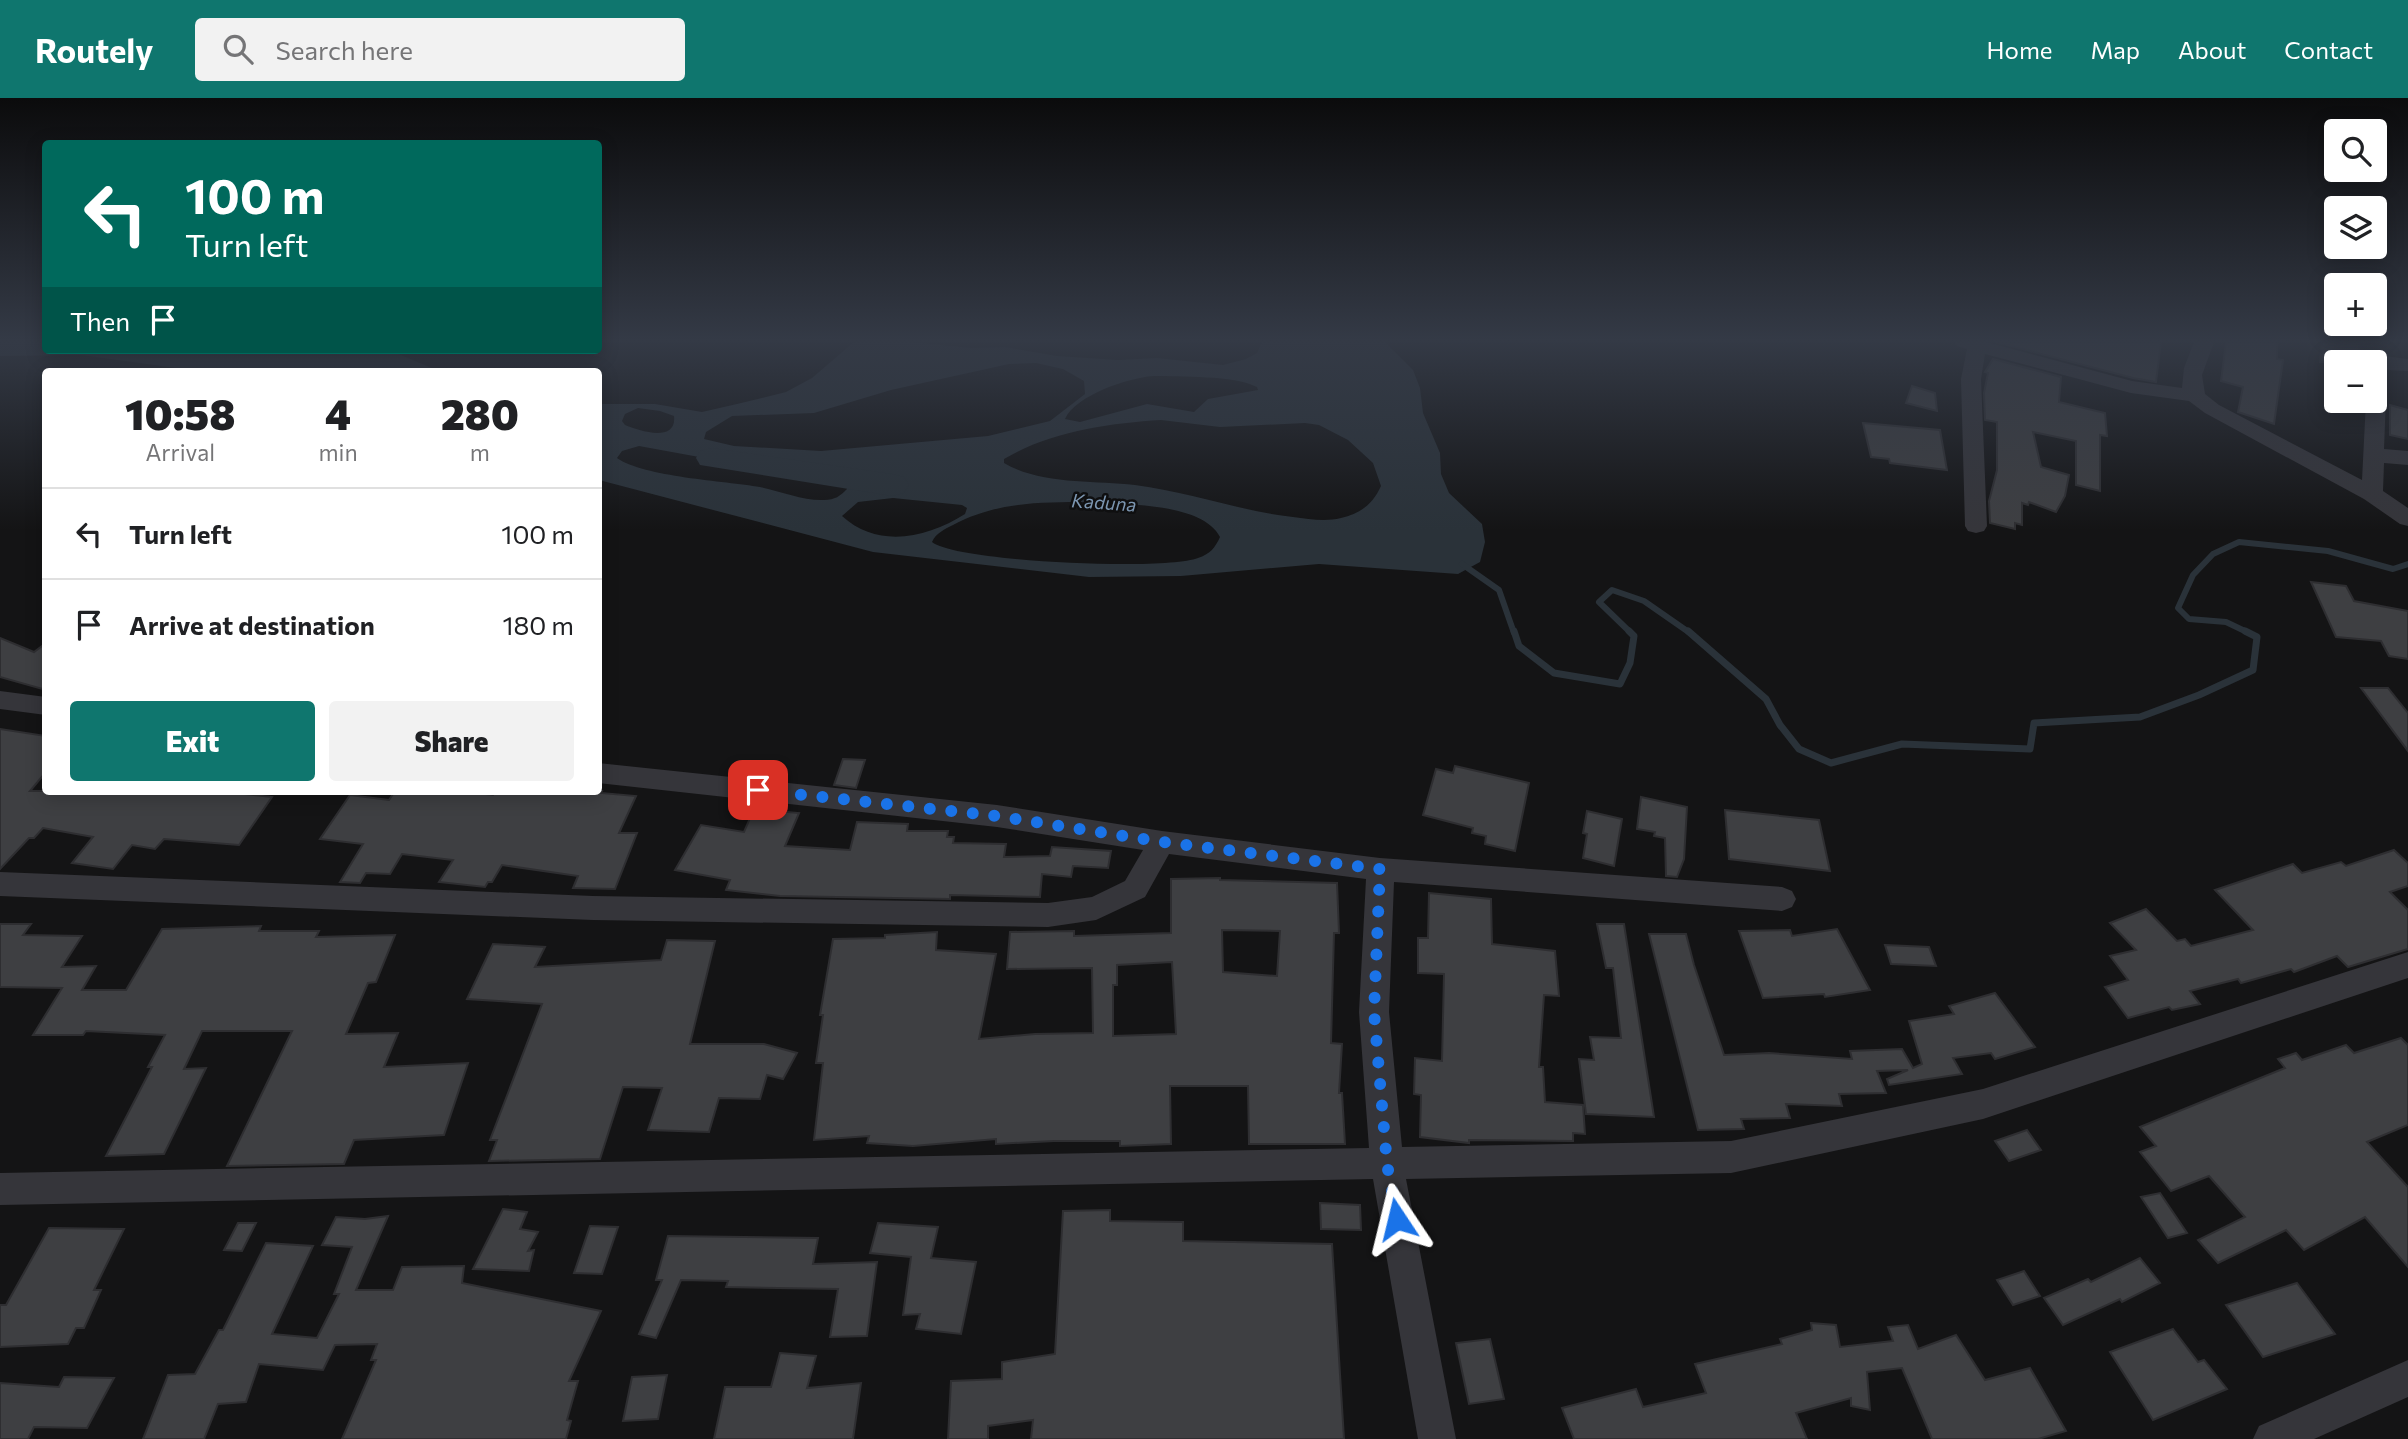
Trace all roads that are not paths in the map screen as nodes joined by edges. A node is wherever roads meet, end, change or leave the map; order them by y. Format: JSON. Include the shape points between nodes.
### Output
{"nodes":[{"id":1,"x":1972,"y":405,"type":"edge"},
{"id":2,"x":2206,"y":405,"type":"edge"},
{"id":3,"x":2376,"y":405,"type":"edge"},
{"id":4,"x":2374,"y":454,"type":"junction"},
{"id":5,"x":2408,"y":458,"type":"edge"},
{"id":6,"x":2372,"y":494,"type":"junction"},
{"id":7,"x":2408,"y":519,"type":"edge"},
{"id":8,"x":1976,"y":526,"type":"dead end"},
{"id":9,"x":0,"y":700,"type":"edge"},
{"id":10,"x":42,"y":705,"type":"edge"},
{"id":11,"x":602,"y":773,"type":"edge"},
{"id":12,"x":1162,"y":842,"type":"junction"},
{"id":13,"x":1380,"y":869,"type":"junction"},
{"id":14,"x":0,"y":884,"type":"edge"},
{"id":15,"x":1782,"y":899,"type":"dead end"},
{"id":16,"x":2408,"y":965,"type":"edge"},
{"id":17,"x":1387,"y":1164,"type":"junction"},
{"id":18,"x":0,"y":1189,"type":"edge"},
{"id":19,"x":2408,"y":1378,"type":"edge"},
{"id":20,"x":1437,"y":1439,"type":"edge"},
{"id":21,"x":2272,"y":1439,"type":"edge"}],
"edges":[{"from":1,"to":8,"type":"street"},
{"from":2,"to":6,"type":"street"},
{"from":3,"to":4,"type":"street"},
{"from":4,"to":5,"type":"street"},
{"from":4,"to":6,"type":"street"},
{"from":6,"to":7,"type":"street"},
{"from":9,"to":10,"type":"street"},
{"from":11,"to":12,"type":"street","via":[[997,816]]},
{"from":12,"to":13,"type":"street"},
{"from":12,"to":14,"type":"street","via":[[1135,889],[1096,908],[1048,915],[593,908]]},
{"from":13,"to":15,"type":"street"},
{"from":13,"to":17,"type":"street","via":[[1374,1012]]},
{"from":16,"to":17,"type":"street","via":[[1983,1104],[1731,1157]]},
{"from":17,"to":18,"type":"street"},
{"from":17,"to":20,"type":"street"},
{"from":19,"to":21,"type":"street"}]}
